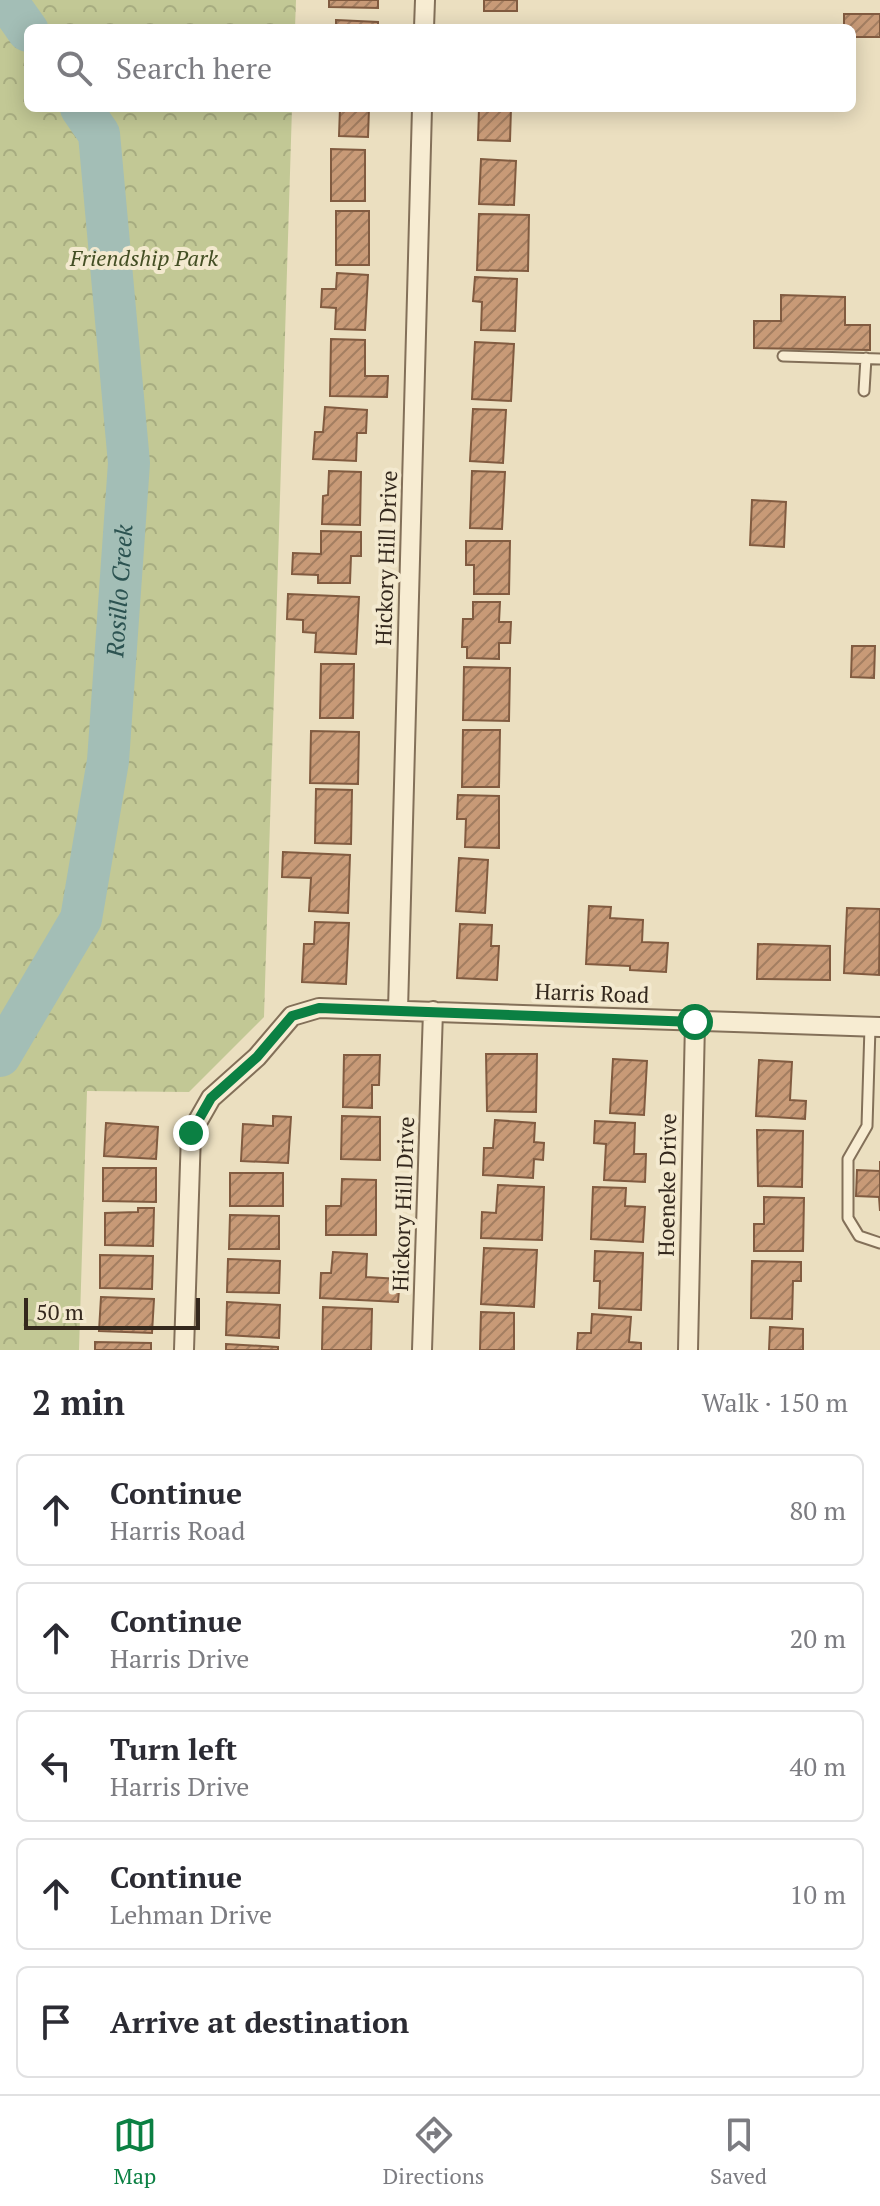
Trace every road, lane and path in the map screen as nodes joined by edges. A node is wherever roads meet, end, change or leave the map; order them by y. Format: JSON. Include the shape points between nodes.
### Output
{"nodes":[{"id":1,"x":425,"y":0,"type":"edge"},
{"id":2,"x":424,"y":24,"type":"edge"},
{"id":3,"x":422,"y":112,"type":"edge"},
{"id":4,"x":783,"y":356,"type":"dead end"},
{"id":5,"x":866,"y":358,"type":"junction"},
{"id":6,"x":880,"y":359,"type":"edge"},
{"id":7,"x":864,"y":391,"type":"dead end"},
{"id":8,"x":398,"y":1010,"type":"junction"},
{"id":9,"x":433,"y":1011,"type":"junction"},
{"id":10,"x":695,"y":1022,"type":"junction"},
{"id":11,"x":875,"y":1027,"type":"edge"},
{"id":12,"x":880,"y":1243,"type":"edge"},
{"id":13,"x":184,"y":1350,"type":"edge"},
{"id":14,"x":422,"y":1350,"type":"edge"},
{"id":15,"x":688,"y":1350,"type":"edge"}],
"edges":[{"from":1,"to":2,"type":"street"},
{"from":3,"to":8,"type":"street","name":"Hickory Hill Drive"},
{"from":4,"to":5,"type":"lane"},
{"from":5,"to":6,"type":"lane"},
{"from":5,"to":7,"type":"lane"},
{"from":8,"to":9,"type":"street","name":"Harris Road"},
{"from":8,"to":13,"type":"street","name":"Harris Road","via":[[319,1008],[292,1016],[211,1098],[191,1133]]},
{"from":9,"to":10,"type":"street","name":"Harris Road"},
{"from":9,"to":14,"type":"street","name":"Hickory Hill Drive"},
{"from":10,"to":11,"type":"street","name":"Harris Road"},
{"from":10,"to":15,"type":"street","name":"Hoeneke Drive"},
{"from":11,"to":12,"type":"lane","via":[[867,1126],[848,1159],[848,1218],[859,1236]]}]}
